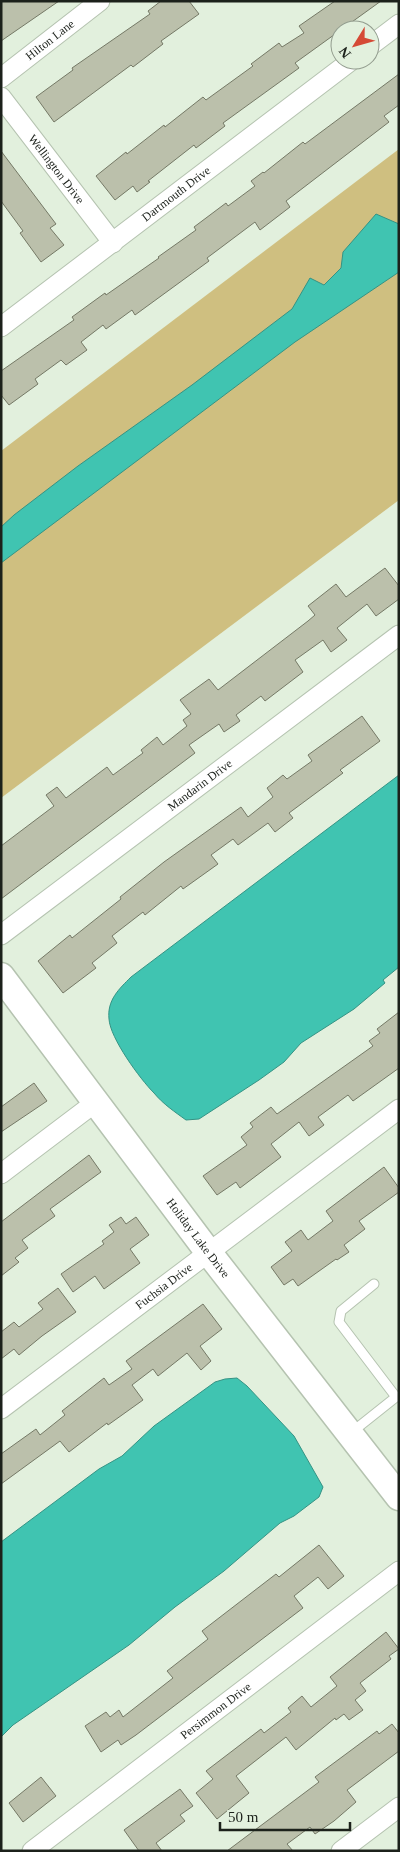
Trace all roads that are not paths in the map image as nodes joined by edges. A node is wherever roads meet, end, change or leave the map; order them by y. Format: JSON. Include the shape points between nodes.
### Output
{"nodes":[{"id":1,"x":100,"y":1,"type":"edge"},
{"id":2,"x":399,"y":24,"type":"edge"},
{"id":3,"x":380,"y":38,"type":"edge"},
{"id":4,"x":339,"y":70,"type":"edge"},
{"id":5,"x":1,"y":78,"type":"edge"},
{"id":6,"x":1,"y":97,"type":"edge"},
{"id":7,"x":113,"y":243,"type":"junction"},
{"id":8,"x":1,"y":327,"type":"edge"},
{"id":9,"x":399,"y":635,"type":"edge"},
{"id":10,"x":1,"y":935,"type":"edge"},
{"id":11,"x":1,"y":976,"type":"edge"},
{"id":12,"x":96,"y":1102,"type":"junction"},
{"id":13,"x":399,"y":1109,"type":"edge"},
{"id":14,"x":1,"y":1174,"type":"edge"},
{"id":15,"x":209,"y":1253,"type":"junction"},
{"id":16,"x":374,"y":1284,"type":"dead end"},
{"id":17,"x":397,"y":1399,"type":"edge"},
{"id":18,"x":1,"y":1409,"type":"edge"},
{"id":19,"x":350,"y":1434,"type":"junction"},
{"id":20,"x":399,"y":1497,"type":"edge"},
{"id":21,"x":399,"y":1571,"type":"edge"},
{"id":22,"x":399,"y":1807,"type":"edge"},
{"id":23,"x":32,"y":1851,"type":"edge"},
{"id":24,"x":341,"y":1851,"type":"edge"}],
"edges":[{"from":1,"to":5,"type":"street","name":"Hilton Lane"},
{"from":2,"to":3,"type":"street"},
{"from":4,"to":7,"type":"street","name":"Dartmouth Drive"},
{"from":6,"to":7,"type":"street","name":"Wellington Drive"},
{"from":7,"to":8,"type":"street","name":"Dartmouth Drive"},
{"from":9,"to":10,"type":"street","name":"Mandarin Drive"},
{"from":11,"to":12,"type":"street","name":"Holiday Lake Drive"},
{"from":12,"to":14,"type":"street"},
{"from":12,"to":15,"type":"street","name":"Holiday Lake Drive"},
{"from":13,"to":15,"type":"street","name":"Fuchsia Drive"},
{"from":15,"to":18,"type":"street","name":"Fuchsia Drive"},
{"from":15,"to":19,"type":"street","name":"Holiday Lake Drive"},
{"from":16,"to":17,"type":"lane","via":[[341,1311],[339,1322]]},
{"from":17,"to":19,"type":"lane"},
{"from":19,"to":20,"type":"street","name":"Holiday Lake Drive"},
{"from":21,"to":23,"type":"street","name":"Persimmon Drive"},
{"from":22,"to":24,"type":"street"}]}
